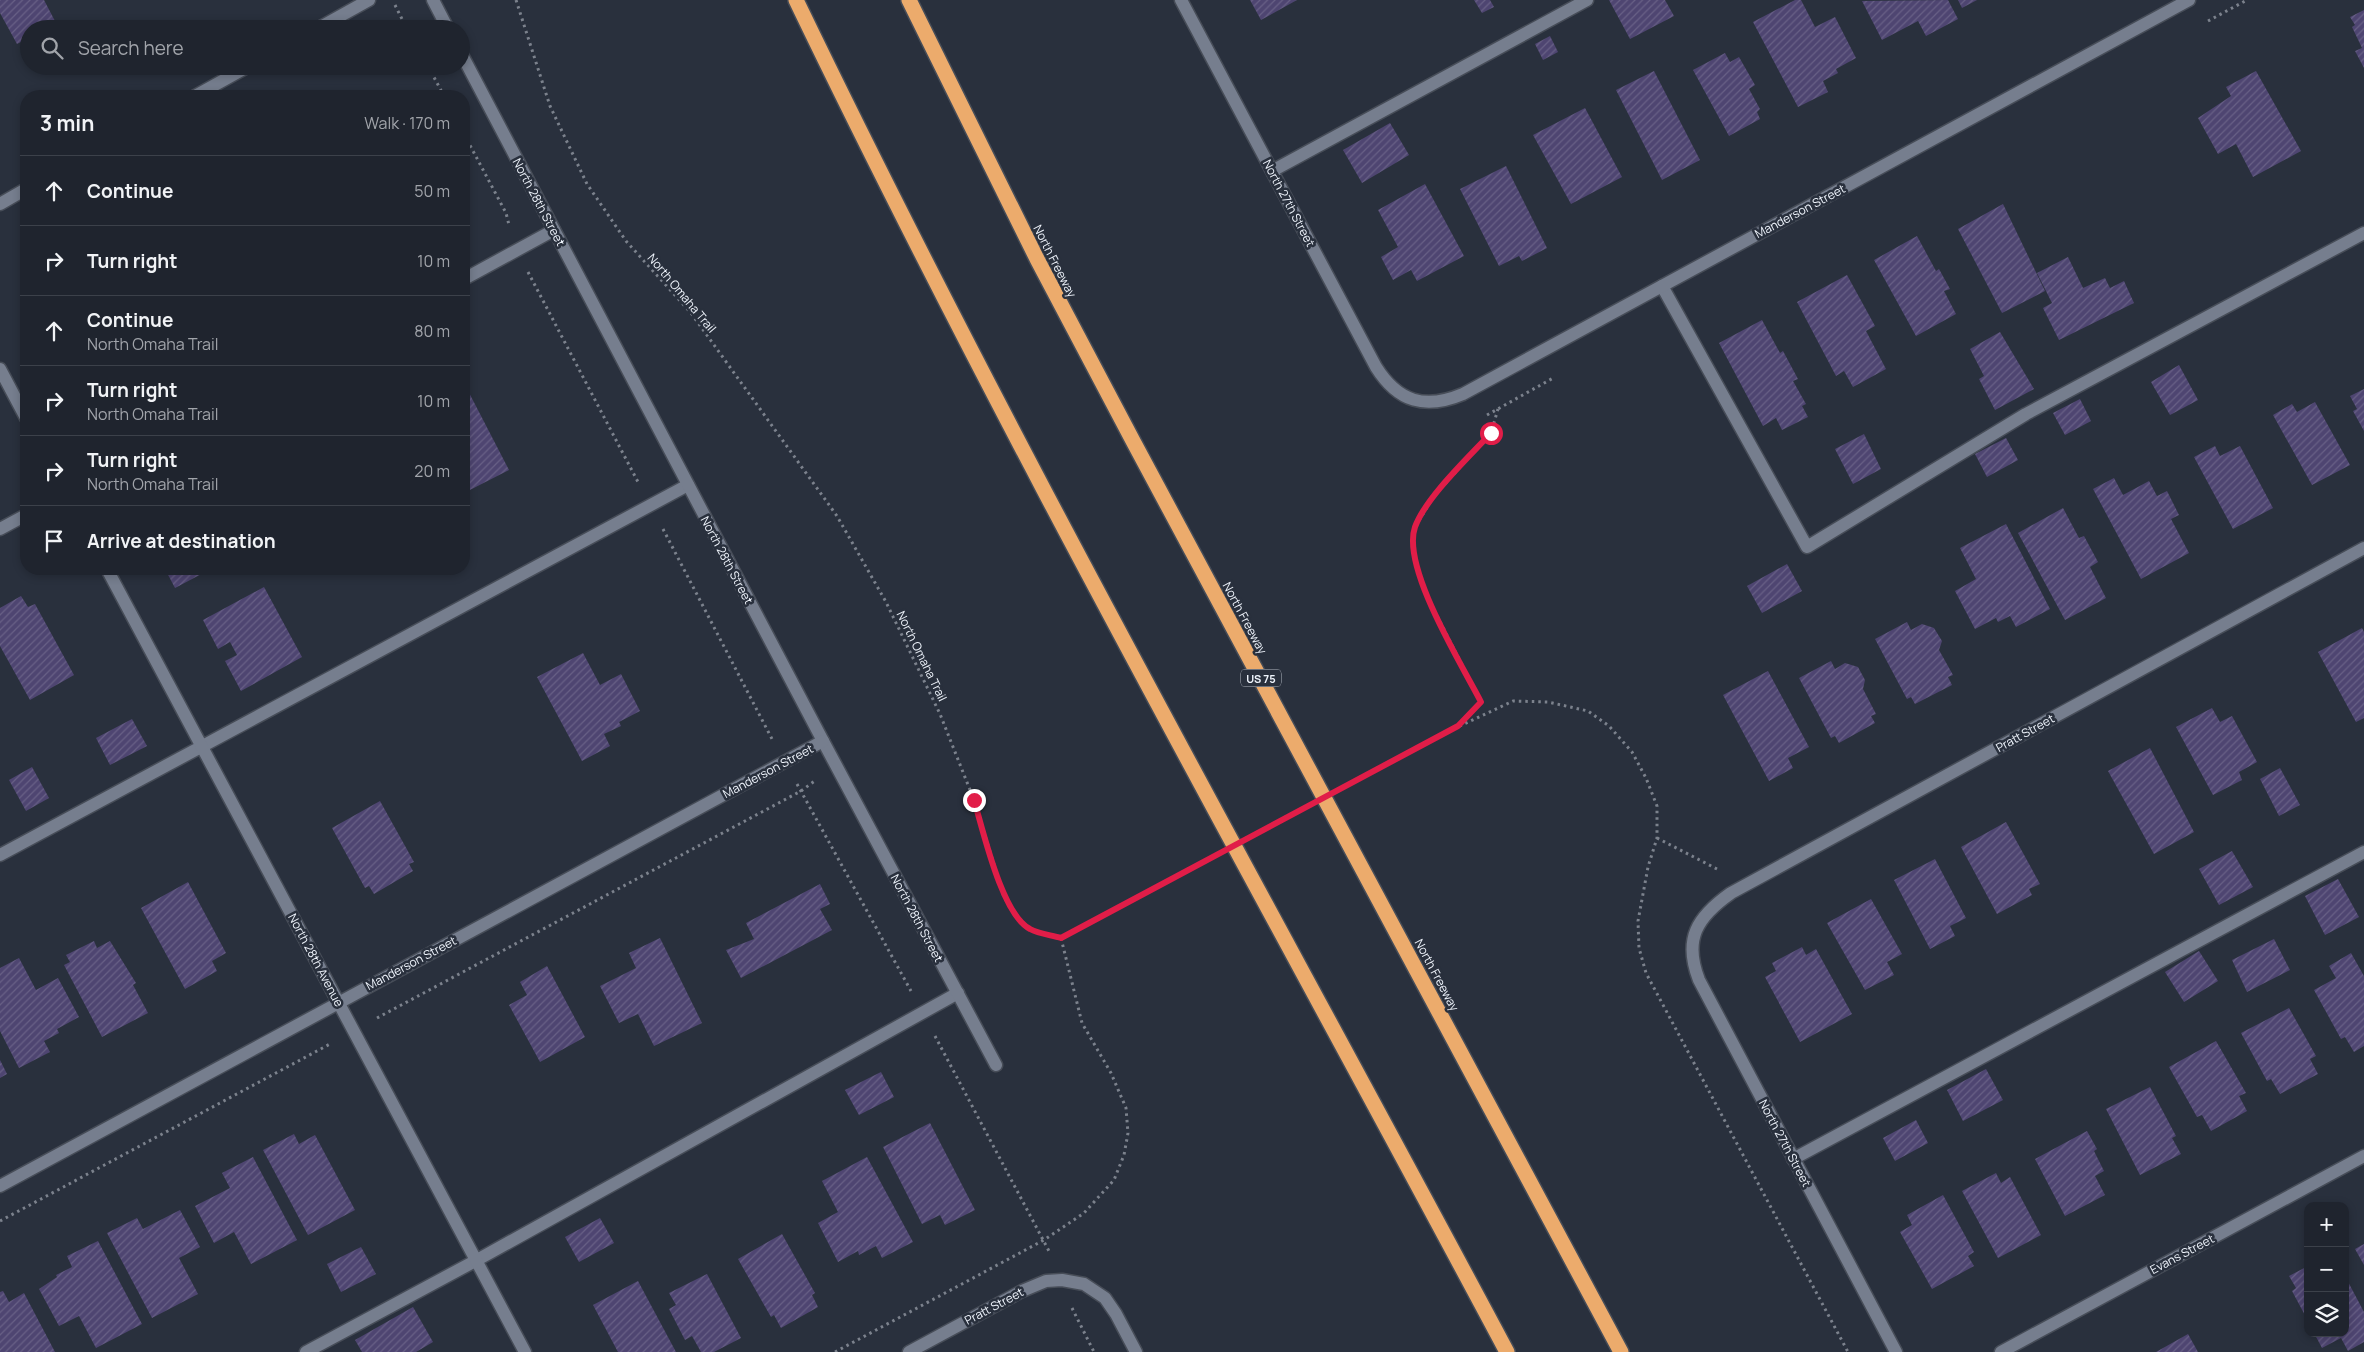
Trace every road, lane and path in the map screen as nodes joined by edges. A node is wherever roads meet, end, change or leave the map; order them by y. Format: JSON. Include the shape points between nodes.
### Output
{"nodes":[{"id":1,"x":369,"y":0,"type":"edge"},
{"id":2,"x":392,"y":0,"type":"edge"},
{"id":3,"x":433,"y":0,"type":"edge"},
{"id":4,"x":516,"y":0,"type":"edge"},
{"id":5,"x":796,"y":0,"type":"edge"},
{"id":6,"x":909,"y":0,"type":"edge"},
{"id":7,"x":1181,"y":0,"type":"edge"},
{"id":8,"x":1587,"y":0,"type":"edge"},
{"id":9,"x":2189,"y":0,"type":"edge"},
{"id":10,"x":333,"y":20,"type":"edge"},
{"id":11,"x":403,"y":20,"type":"edge"},
{"id":12,"x":443,"y":20,"type":"edge"},
{"id":13,"x":470,"y":71,"type":"edge"},
{"id":14,"x":233,"y":75,"type":"edge"},
{"id":15,"x":433,"y":75,"type":"edge"},
{"id":16,"x":206,"y":90,"type":"edge"},
{"id":17,"x":441,"y":90,"type":"edge"},
{"id":18,"x":470,"y":145,"type":"edge"},
{"id":19,"x":1272,"y":171,"type":"junction"},
{"id":20,"x":20,"y":192,"type":"edge"},
{"id":21,"x":0,"y":204,"type":"edge"},
{"id":22,"x":554,"y":230,"type":"junction"},
{"id":23,"x":2364,"y":233,"type":"edge"},
{"id":24,"x":516,"y":250,"type":"junction"},
{"id":25,"x":470,"y":276,"type":"edge"},
{"id":26,"x":1662,"y":286,"type":"junction"},
{"id":27,"x":0,"y":369,"type":"edge"},
{"id":28,"x":1406,"y":397,"type":"joint"},
{"id":29,"x":20,"y":407,"type":"edge"},
{"id":30,"x":1498,"y":409,"type":"dead end"},
{"id":31,"x":688,"y":485,"type":"junction"},
{"id":32,"x":650,"y":505,"type":"junction"},
{"id":33,"x":20,"y":517,"type":"edge"},
{"id":34,"x":0,"y":529,"type":"edge"},
{"id":35,"x":2364,"y":548,"type":"edge"},
{"id":36,"x":110,"y":575,"type":"edge"},
{"id":37,"x":823,"y":741,"type":"junction"},
{"id":38,"x":202,"y":745,"type":"junction"},
{"id":39,"x":784,"y":762,"type":"junction"},
{"id":40,"x":1657,"y":838,"type":"dead end"},
{"id":41,"x":2364,"y":852,"type":"edge"},
{"id":42,"x":0,"y":855,"type":"edge"},
{"id":43,"x":1719,"y":870,"type":"dead end"},
{"id":44,"x":1695,"y":929,"type":"joint"},
{"id":45,"x":1061,"y":938,"type":"junction"},
{"id":46,"x":958,"y":993,"type":"junction"},
{"id":47,"x":339,"y":1002,"type":"junction"},
{"id":48,"x":354,"y":1031,"type":"junction"},
{"id":49,"x":996,"y":1065,"type":"dead end"},
{"id":50,"x":2364,"y":1156,"type":"edge"},
{"id":51,"x":1793,"y":1159,"type":"junction"},
{"id":52,"x":0,"y":1186,"type":"edge"},
{"id":53,"x":0,"y":1221,"type":"edge"},
{"id":54,"x":477,"y":1260,"type":"junction"},
{"id":55,"x":1062,"y":1280,"type":"junction"},
{"id":56,"x":306,"y":1352,"type":"edge"},
{"id":57,"x":525,"y":1352,"type":"edge"},
{"id":58,"x":835,"y":1352,"type":"edge"},
{"id":59,"x":909,"y":1352,"type":"edge"},
{"id":60,"x":1094,"y":1352,"type":"edge"},
{"id":61,"x":1136,"y":1352,"type":"edge"},
{"id":62,"x":1507,"y":1352,"type":"edge"},
{"id":63,"x":1621,"y":1352,"type":"edge"},
{"id":64,"x":1896,"y":1352,"type":"edge"},
{"id":65,"x":2001,"y":1352,"type":"edge"}],
"edges":[{"from":1,"to":10,"type":"street"},
{"from":2,"to":11,"type":"path"},
{"from":3,"to":12,"type":"street"},
{"from":4,"to":45,"type":"path","name":"North Omaha Trail","via":[[550,106],[587,184],[626,241],[691,313],[838,516],[886,602],[940,714],[974,800],[1004,897],[1016,917],[1030,929]]},
{"from":5,"to":62,"type":"highway","via":[[1047,497]]},
{"from":6,"to":63,"type":"highway","name":"North Freeway","number":"US 75","via":[[1028,242],[1128,432]]},
{"from":7,"to":19,"type":"street","name":"North 27th Street"},
{"from":8,"to":19,"type":"street"},
{"from":9,"to":26,"type":"street","name":"Manderson Street"},
{"from":13,"to":22,"type":"street","name":"North 28th Street"},
{"from":14,"to":16,"type":"street"},
{"from":15,"to":17,"type":"path"},
{"from":18,"to":24,"type":"path","via":[[506,213]]},
{"from":19,"to":28,"type":"street","name":"North 27th Street","via":[[1376,367],[1389,384]]},
{"from":20,"to":21,"type":"street"},
{"from":22,"to":24,"type":"street"},
{"from":22,"to":31,"type":"street","name":"North 28th Street"},
{"from":23,"to":26,"type":"street","via":[[2026,414],[1807,547]]},
{"from":24,"to":25,"type":"street"},
{"from":24,"to":32,"type":"path"},
{"from":26,"to":28,"type":"street","name":"Manderson Street","via":[[1463,394],[1430,403]]},
{"from":27,"to":29,"type":"street"},
{"from":30,"to":45,"type":"path","bridge":true,"via":[[1491,433],[1434,496],[1415,528],[1413,550],[1418,573],[1431,604],[1481,702],[1458,726]]},
{"from":31,"to":32,"type":"street"},
{"from":31,"to":37,"type":"street","name":"North 28th Street"},
{"from":32,"to":38,"type":"street"},
{"from":32,"to":39,"type":"path"},
{"from":33,"to":34,"type":"street"},
{"from":35,"to":44,"type":"street","name":"Pratt Street","via":[[1731,892],[1708,910]]},
{"from":36,"to":38,"type":"street","name":"North 28th Avenue"},
{"from":37,"to":39,"type":"street","name":"Manderson Street"},
{"from":37,"to":46,"type":"street","name":"North 28th Street"},
{"from":38,"to":42,"type":"street"},
{"from":38,"to":47,"type":"street","name":"North 28th Avenue"},
{"from":39,"to":47,"type":"street","name":"Manderson Street"},
{"from":39,"to":48,"type":"path","via":[[801,791]]},
{"from":40,"to":43,"type":"path"},
{"from":41,"to":51,"type":"street"},
{"from":44,"to":51,"type":"street","name":"North 27th Street","via":[[1693,956],[1699,980]]},
{"from":45,"to":58,"type":"path","via":[[1082,1023],[1111,1073],[1126,1108],[1127,1140],[1114,1180],[1084,1213],[1044,1240]]},
{"from":46,"to":49,"type":"street","name":"North 28th Street"},
{"from":46,"to":54,"type":"street"},
{"from":47,"to":48,"type":"street","name":"North 28th Avenue"},
{"from":47,"to":52,"type":"street","name":"Manderson Street"},
{"from":48,"to":53,"type":"path"},
{"from":48,"to":54,"type":"street","name":"North 28th Avenue"},
{"from":50,"to":65,"type":"street","name":"Evans Street"},
{"from":51,"to":64,"type":"street","name":"North 27th Street"},
{"from":54,"to":56,"type":"street"},
{"from":54,"to":57,"type":"street","name":"North 28th Avenue"},
{"from":55,"to":59,"type":"street","name":"Pratt Street","via":[[1022,1291]]},
{"from":55,"to":60,"type":"path","via":[[1074,1314]]},
{"from":55,"to":61,"type":"street","name":"Pratt Street","via":[[1084,1284],[1109,1303]]}]}
